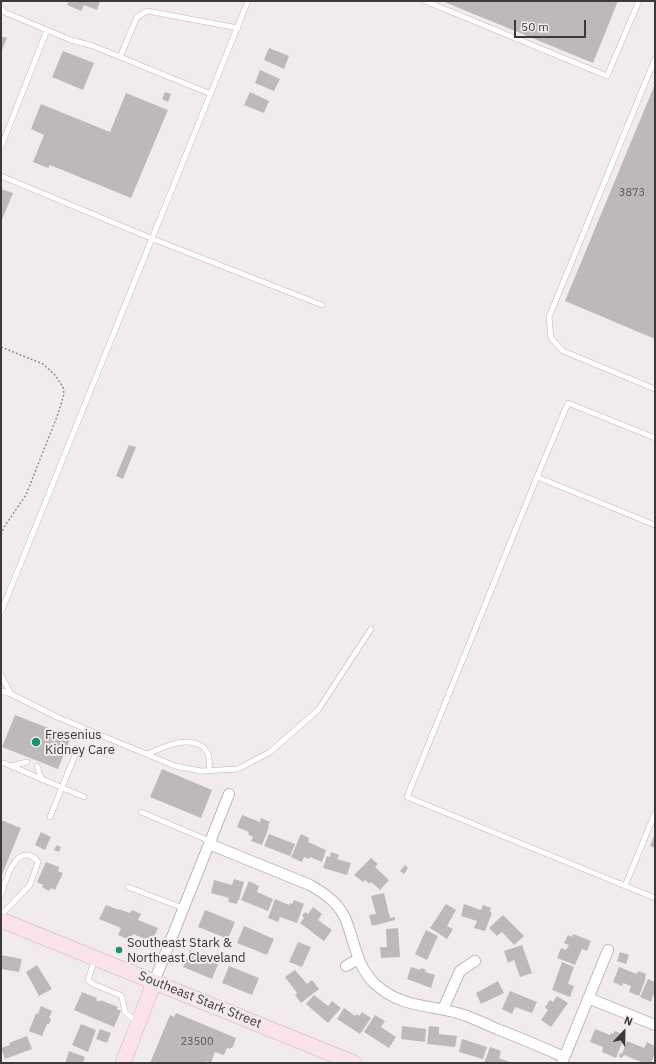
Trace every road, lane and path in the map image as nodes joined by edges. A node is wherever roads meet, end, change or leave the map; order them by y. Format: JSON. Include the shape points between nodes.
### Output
{"nodes":[{"id":1,"x":248,"y":1,"type":"edge"},
{"id":2,"x":425,"y":1,"type":"edge"},
{"id":3,"x":639,"y":1,"type":"edge"},
{"id":4,"x":1,"y":8,"type":"edge"},
{"id":5,"x":238,"y":28,"type":"junction"},
{"id":6,"x":47,"y":30,"type":"junction"},
{"id":7,"x":120,"y":57,"type":"junction"},
{"id":8,"x":655,"y":59,"type":"edge"},
{"id":9,"x":211,"y":94,"type":"junction"},
{"id":10,"x":1,"y":146,"type":"edge"},
{"id":11,"x":1,"y":176,"type":"edge"},
{"id":12,"x":153,"y":238,"type":"junction"},
{"id":13,"x":322,"y":305,"type":"dead end"},
{"id":14,"x":1,"y":347,"type":"edge"},
{"id":15,"x":655,"y":389,"type":"edge"},
{"id":16,"x":655,"y":438,"type":"edge"},
{"id":17,"x":537,"y":477,"type":"junction"},
{"id":18,"x":655,"y":525,"type":"edge"},
{"id":19,"x":1,"y":535,"type":"edge"},
{"id":20,"x":1,"y":612,"type":"edge"},
{"id":21,"x":371,"y":629,"type":"dead end"},
{"id":22,"x":1,"y":675,"type":"edge"},
{"id":23,"x":1,"y":691,"type":"edge"},
{"id":24,"x":11,"y":694,"type":"junction"},
{"id":25,"x":76,"y":753,"type":"dead end"},
{"id":26,"x":147,"y":754,"type":"junction"},
{"id":27,"x":27,"y":762,"type":"dead end"},
{"id":28,"x":1,"y":763,"type":"edge"},
{"id":29,"x":11,"y":766,"type":"junction"},
{"id":30,"x":37,"y":766,"type":"dead end"},
{"id":31,"x":209,"y":770,"type":"junction"},
{"id":32,"x":42,"y":780,"type":"junction"},
{"id":33,"x":62,"y":788,"type":"junction"},
{"id":34,"x":229,"y":794,"type":"dead end"},
{"id":35,"x":84,"y":797,"type":"dead end"},
{"id":36,"x":141,"y":812,"type":"dead end"},
{"id":37,"x":655,"y":812,"type":"edge"},
{"id":38,"x":50,"y":817,"type":"dead end"},
{"id":39,"x":210,"y":843,"type":"junction"},
{"id":40,"x":625,"y":886,"type":"junction"},
{"id":41,"x":128,"y":887,"type":"dead end"},
{"id":42,"x":1,"y":895,"type":"edge"},
{"id":43,"x":655,"y":898,"type":"edge"},
{"id":44,"x":183,"y":908,"type":"junction"},
{"id":45,"x":1,"y":915,"type":"edge"},
{"id":46,"x":1,"y":920,"type":"edge"},
{"id":47,"x":608,"y":950,"type":"dead end"},
{"id":48,"x":96,"y":958,"type":"junction"},
{"id":49,"x":358,"y":959,"type":"junction"},
{"id":50,"x":475,"y":961,"type":"dead end"},
{"id":51,"x":346,"y":966,"type":"dead end"},
{"id":52,"x":154,"y":982,"type":"junction"},
{"id":53,"x":588,"y":998,"type":"junction"},
{"id":54,"x":443,"y":1009,"type":"junction"},
{"id":55,"x":138,"y":1022,"type":"junction"},
{"id":56,"x":655,"y":1025,"type":"edge"},
{"id":57,"x":563,"y":1060,"type":"edge"},
{"id":58,"x":125,"y":1062,"type":"edge"},
{"id":59,"x":354,"y":1063,"type":"edge"}],
"edges":[{"from":1,"to":5,"type":"lane"},
{"from":2,"to":3,"type":"lane","via":[[607,76]]},
{"from":4,"to":6,"type":"lane","via":[[4,12]]},
{"from":5,"to":7,"type":"lane","via":[[147,11],[137,17]]},
{"from":5,"to":9,"type":"lane"},
{"from":6,"to":7,"type":"lane"},
{"from":6,"to":10,"type":"lane"},
{"from":7,"to":9,"type":"lane"},
{"from":8,"to":15,"type":"lane","via":[[549,317],[551,338],[563,351]]},
{"from":9,"to":12,"type":"lane"},
{"from":11,"to":12,"type":"lane"},
{"from":12,"to":13,"type":"lane"},
{"from":12,"to":20,"type":"lane"},
{"from":14,"to":19,"type":"path","via":[[43,364],[63,387],[64,394],[26,495]]},
{"from":16,"to":17,"type":"lane","via":[[568,403]]},
{"from":17,"to":18,"type":"lane"},
{"from":17,"to":40,"type":"lane","via":[[407,797]]},
{"from":21,"to":31,"type":"lane","via":[[318,710],[270,752],[238,769]]},
{"from":22,"to":24,"type":"lane"},
{"from":23,"to":24,"type":"lane"},
{"from":24,"to":26,"type":"lane","via":[[57,717]]},
{"from":25,"to":33,"type":"lane"},
{"from":26,"to":31,"type":"lane","via":[[175,766]]},
{"from":26,"to":31,"type":"lane","via":[[188,741],[205,749],[209,757]]},
{"from":27,"to":29,"type":"lane"},
{"from":28,"to":29,"type":"lane"},
{"from":29,"to":32,"type":"lane"},
{"from":30,"to":32,"type":"lane"},
{"from":32,"to":33,"type":"lane"},
{"from":33,"to":35,"type":"lane"},
{"from":33,"to":38,"type":"lane"},
{"from":34,"to":39,"type":"street"},
{"from":36,"to":39,"type":"lane"},
{"from":37,"to":40,"type":"lane"},
{"from":39,"to":44,"type":"street"},
{"from":39,"to":49,"type":"street","via":[[322,892],[331,899],[347,922]]},
{"from":40,"to":43,"type":"lane"},
{"from":41,"to":44,"type":"lane"},
{"from":42,"to":45,"type":"lane","via":[[13,864],[18,858],[29,855],[36,858],[38,862],[30,884]]},
{"from":44,"to":52,"type":"street"},
{"from":46,"to":48,"type":"main road","name":"Southeast Stark Street"},
{"from":47,"to":53,"type":"street"},
{"from":48,"to":52,"type":"main road","name":"Southeast Stark Street"},
{"from":48,"to":55,"type":"lane","via":[[88,980],[120,995],[125,1012]]},
{"from":49,"to":51,"type":"street"},
{"from":49,"to":54,"type":"street","via":[[373,982],[391,995],[406,1002]]},
{"from":50,"to":54,"type":"street","via":[[460,970]]},
{"from":52,"to":55,"type":"main road"},
{"from":52,"to":59,"type":"main road","name":"Southeast Stark Street"},
{"from":53,"to":56,"type":"street"},
{"from":53,"to":57,"type":"street"},
{"from":54,"to":57,"type":"street","via":[[465,1015]]},
{"from":55,"to":58,"type":"main road"}]}
